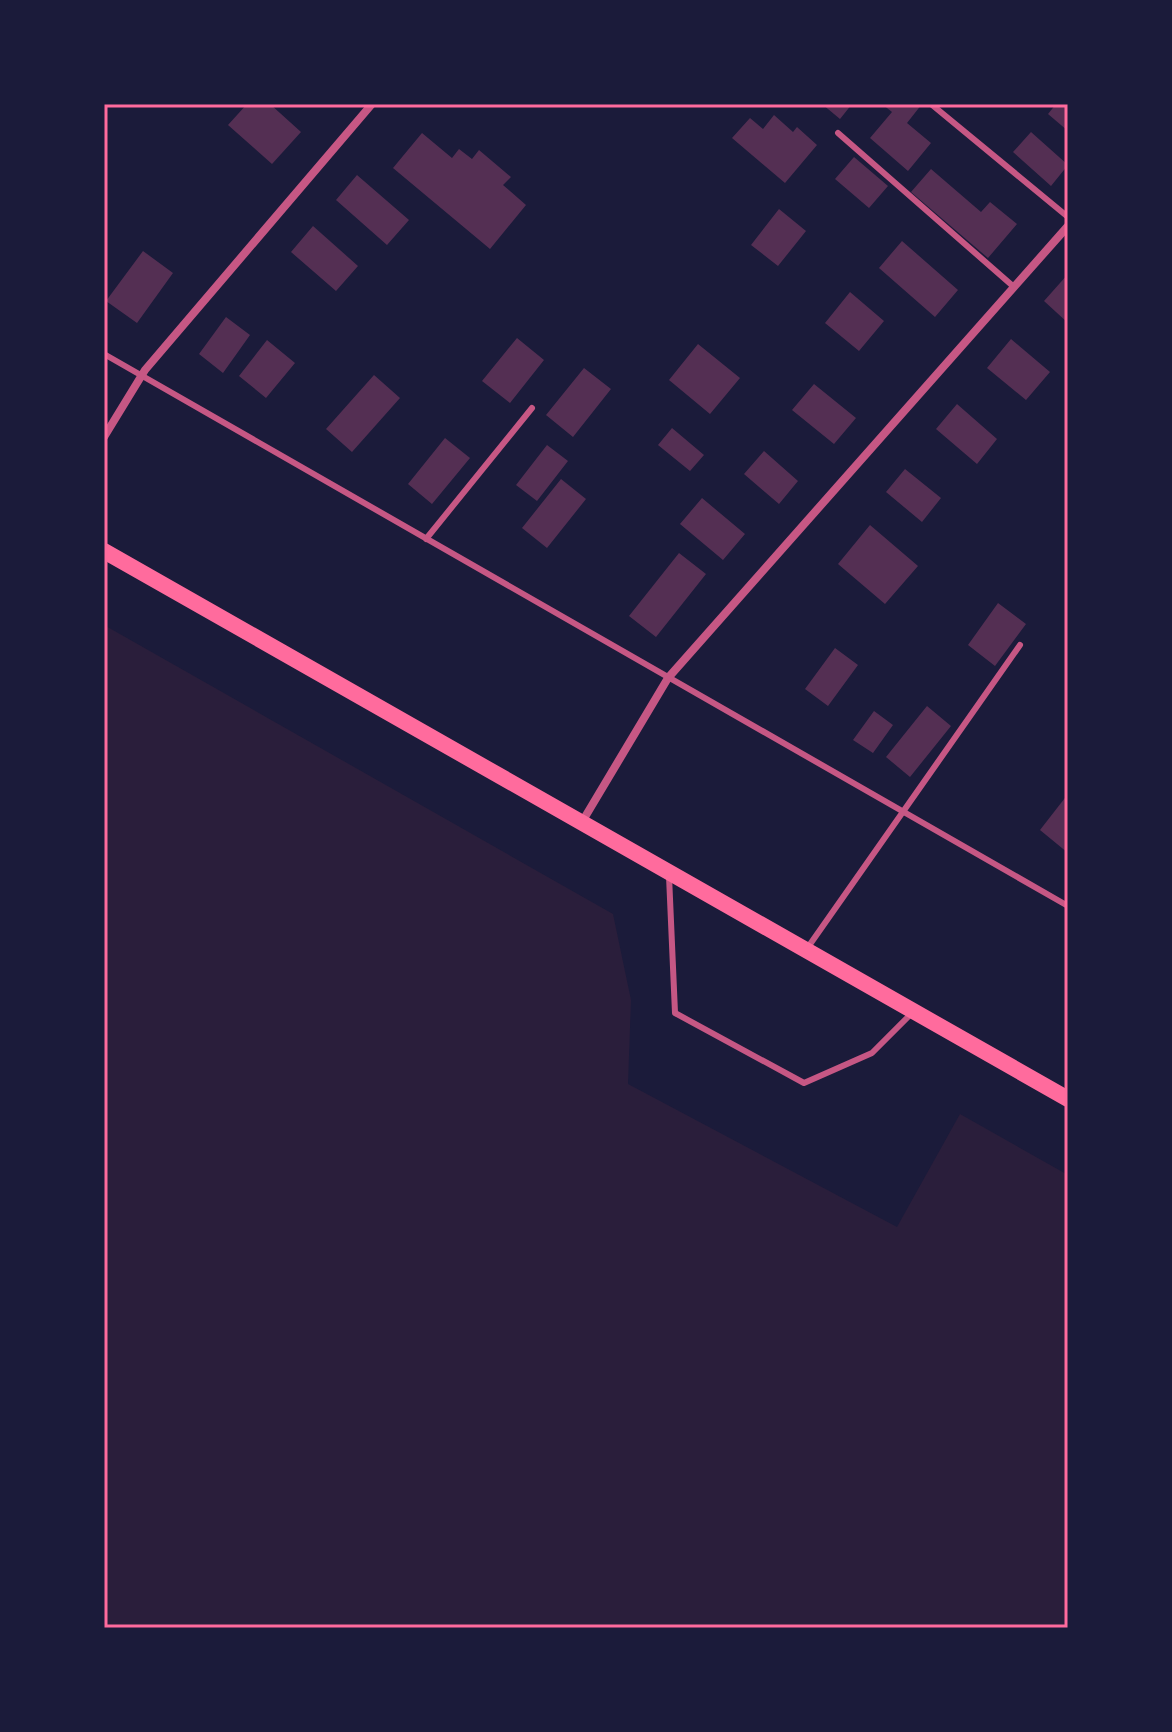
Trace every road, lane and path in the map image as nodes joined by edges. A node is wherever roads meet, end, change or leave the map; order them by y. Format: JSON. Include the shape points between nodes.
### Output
{"nodes":[{"id":1,"x":372,"y":104,"type":"edge"},
{"id":2,"x":931,"y":104,"type":"edge"},
{"id":3,"x":838,"y":133,"type":"dead end"},
{"id":4,"x":1068,"y":217,"type":"edge"},
{"id":5,"x":1068,"y":226,"type":"edge"},
{"id":6,"x":1014,"y":287,"type":"junction"},
{"id":7,"x":104,"y":354,"type":"edge"},
{"id":8,"x":141,"y":376,"type":"junction"},
{"id":9,"x":532,"y":408,"type":"dead end"},
{"id":10,"x":104,"y":437,"type":"edge"},
{"id":11,"x":426,"y":539,"type":"junction"},
{"id":12,"x":104,"y":551,"type":"edge"},
{"id":13,"x":1020,"y":645,"type":"dead end"},
{"id":14,"x":668,"y":678,"type":"junction"},
{"id":15,"x":904,"y":812,"type":"junction"},
{"id":16,"x":581,"y":822,"type":"junction"},
{"id":17,"x":669,"y":872,"type":"junction"},
{"id":18,"x":1068,"y":906,"type":"edge"},
{"id":19,"x":806,"y":950,"type":"junction"},
{"id":20,"x":913,"y":1011,"type":"junction"},
{"id":21,"x":1068,"y":1099,"type":"edge"}],
"edges":[{"from":1,"to":8,"type":"street"},
{"from":2,"to":4,"type":"lane"},
{"from":3,"to":6,"type":"lane"},
{"from":5,"to":6,"type":"street"},
{"from":6,"to":14,"type":"street"},
{"from":7,"to":8,"type":"lane"},
{"from":8,"to":10,"type":"street"},
{"from":8,"to":11,"type":"lane"},
{"from":9,"to":11,"type":"lane"},
{"from":11,"to":14,"type":"lane"},
{"from":12,"to":16,"type":"main road"},
{"from":13,"to":15,"type":"lane"},
{"from":14,"to":15,"type":"lane"},
{"from":14,"to":16,"type":"street"},
{"from":15,"to":18,"type":"lane"},
{"from":15,"to":19,"type":"lane"},
{"from":16,"to":17,"type":"main road"},
{"from":17,"to":19,"type":"main road"},
{"from":17,"to":20,"type":"lane","via":[[675,1013],[804,1083],[872,1053]]},
{"from":19,"to":20,"type":"main road"},
{"from":20,"to":21,"type":"main road"}]}
